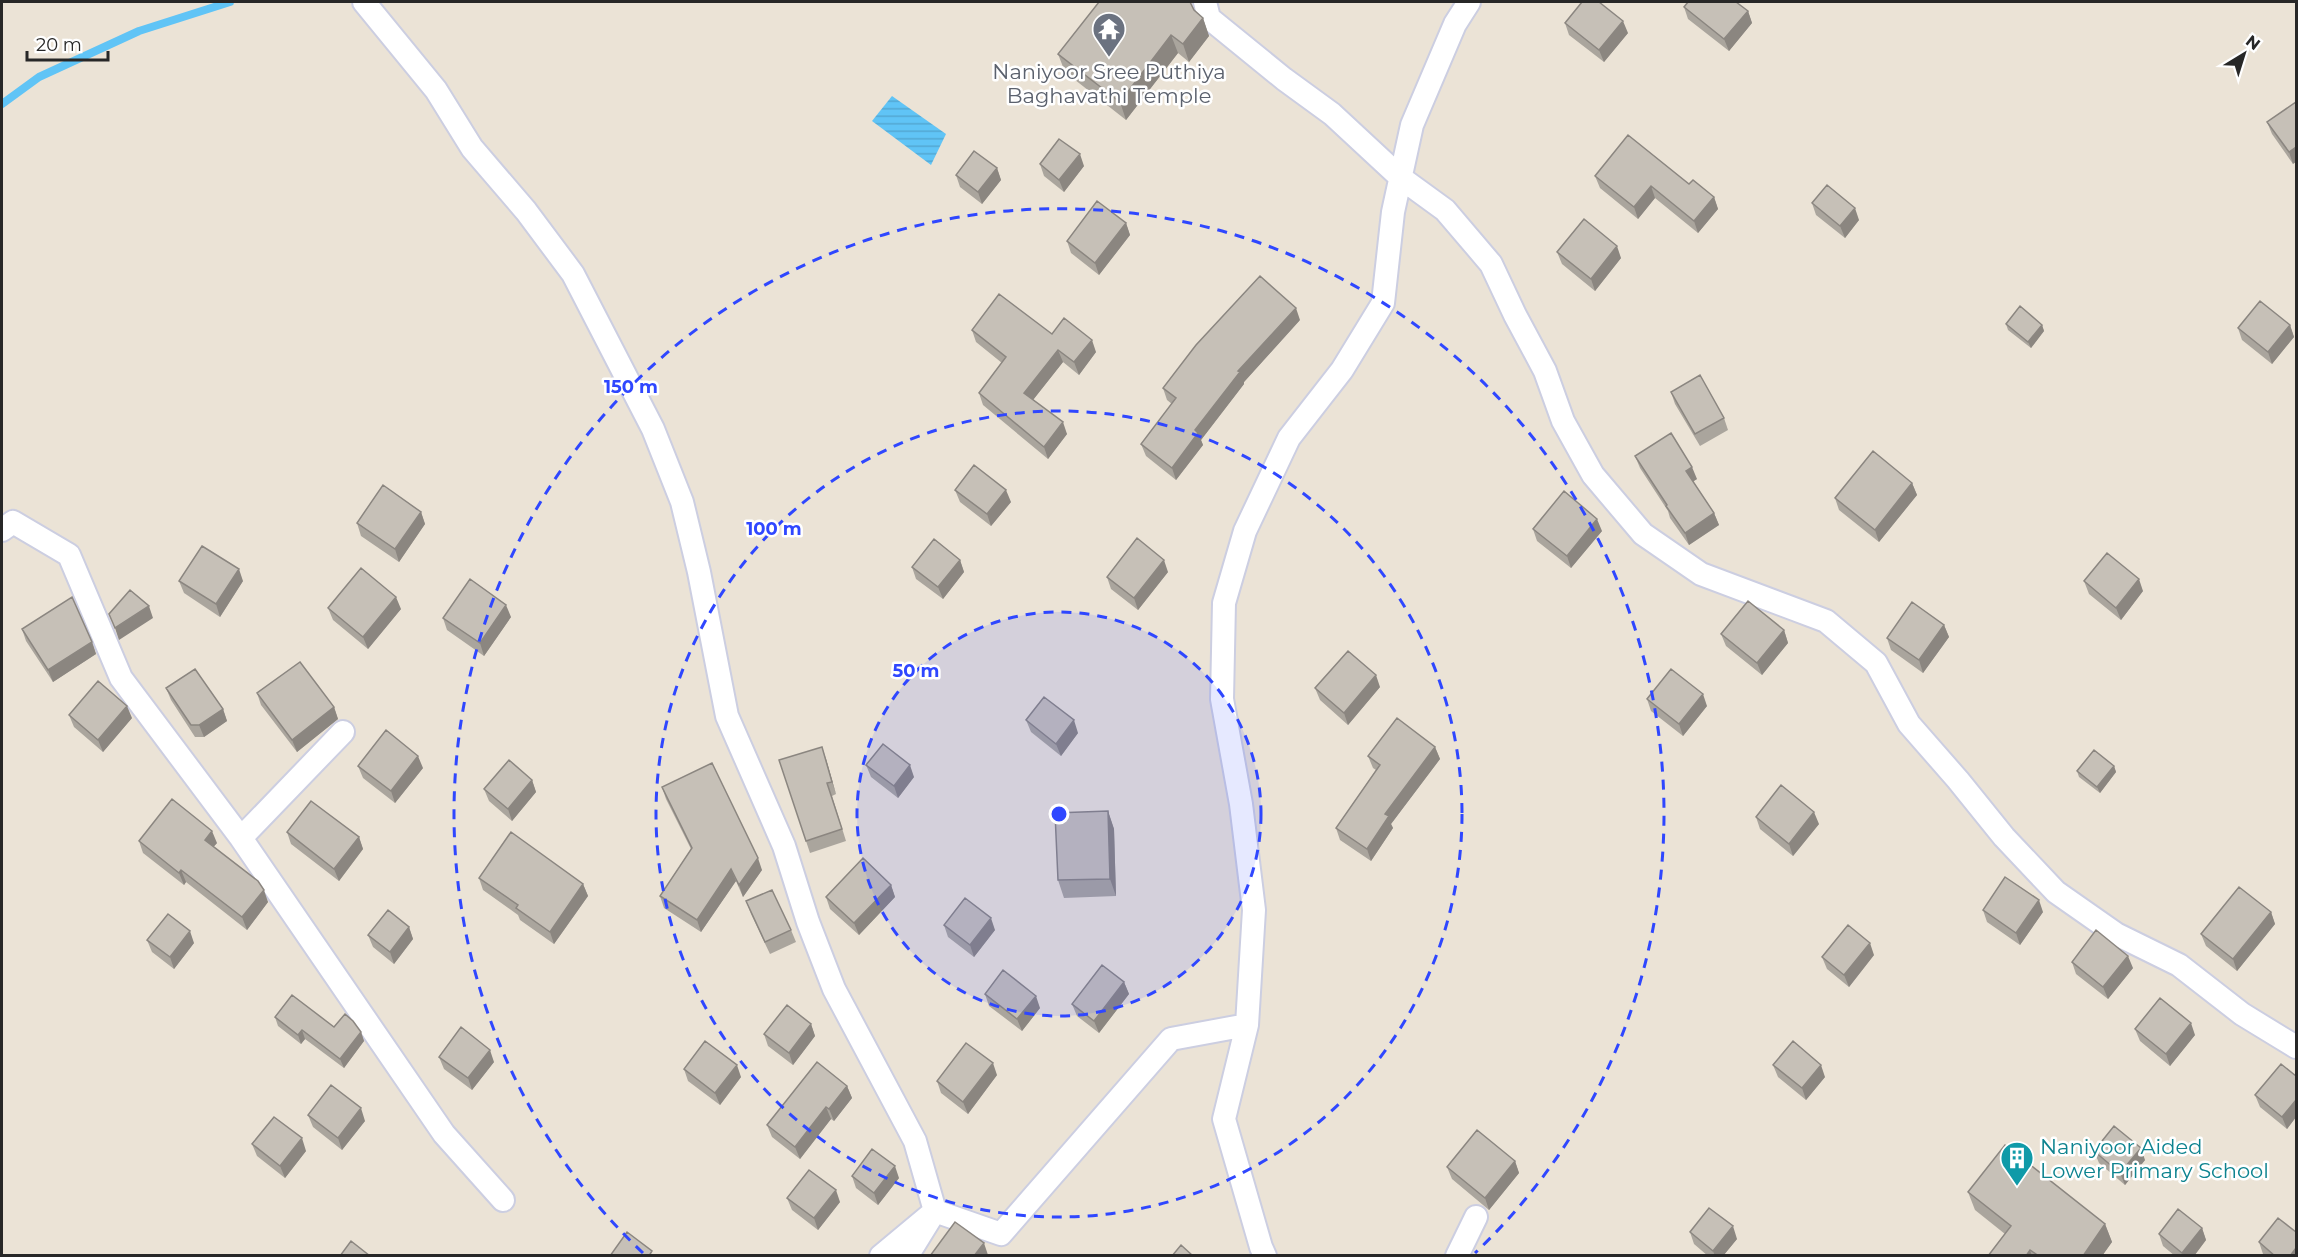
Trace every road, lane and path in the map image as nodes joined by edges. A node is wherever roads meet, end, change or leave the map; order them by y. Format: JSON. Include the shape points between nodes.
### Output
{"nodes":[{"id":1,"x":364,"y":2,"type":"edge"},
{"id":2,"x":1205,"y":2,"type":"edge"},
{"id":3,"x":1469,"y":2,"type":"edge"},
{"id":4,"x":1401,"y":178,"type":"junction"},
{"id":5,"x":2,"y":530,"type":"edge"},
{"id":6,"x":344,"y":732,"type":"dead end"},
{"id":7,"x":241,"y":838,"type":"junction"},
{"id":8,"x":1247,"y":1025,"type":"junction"},
{"id":9,"x":2296,"y":1047,"type":"edge"},
{"id":10,"x":503,"y":1200,"type":"dead end"},
{"id":11,"x":935,"y":1211,"type":"junction"},
{"id":12,"x":1476,"y":1217,"type":"dead end"},
{"id":13,"x":881,"y":1256,"type":"edge"},
{"id":14,"x":910,"y":1256,"type":"edge"},
{"id":15,"x":1265,"y":1256,"type":"edge"},
{"id":16,"x":1457,"y":1256,"type":"edge"}],
"edges":[{"from":1,"to":11,"type":"street","via":[[436,90],[472,148],[573,274],[652,429],[682,502],[728,716],[784,846],[834,989],[915,1142]]},
{"from":2,"to":4,"type":"street","via":[[1209,18],[1332,114]]},
{"from":3,"to":4,"type":"street","via":[[1455,24],[1412,124]]},
{"from":4,"to":8,"type":"street","via":[[1383,303],[1342,370],[1289,438],[1245,531],[1224,603],[1222,699],[1241,804],[1254,910]]},
{"from":4,"to":9,"type":"street","via":[[1444,210],[1491,264],[1593,475],[1643,534],[1701,573],[1826,621],[1876,663],[1909,724],[2056,892],[2116,934],[2179,964],[2242,1014]]},
{"from":5,"to":7,"type":"street","via":[[13,522],[69,555],[121,678]]},
{"from":6,"to":7,"type":"street"},
{"from":7,"to":10,"type":"street","via":[[444,1134]]},
{"from":8,"to":11,"type":"street","via":[[1171,1039],[1000,1234]]},
{"from":8,"to":15,"type":"street","via":[[1224,1119]]},
{"from":11,"to":13,"type":"street"},
{"from":11,"to":14,"type":"street"},
{"from":12,"to":16,"type":"street"}]}
